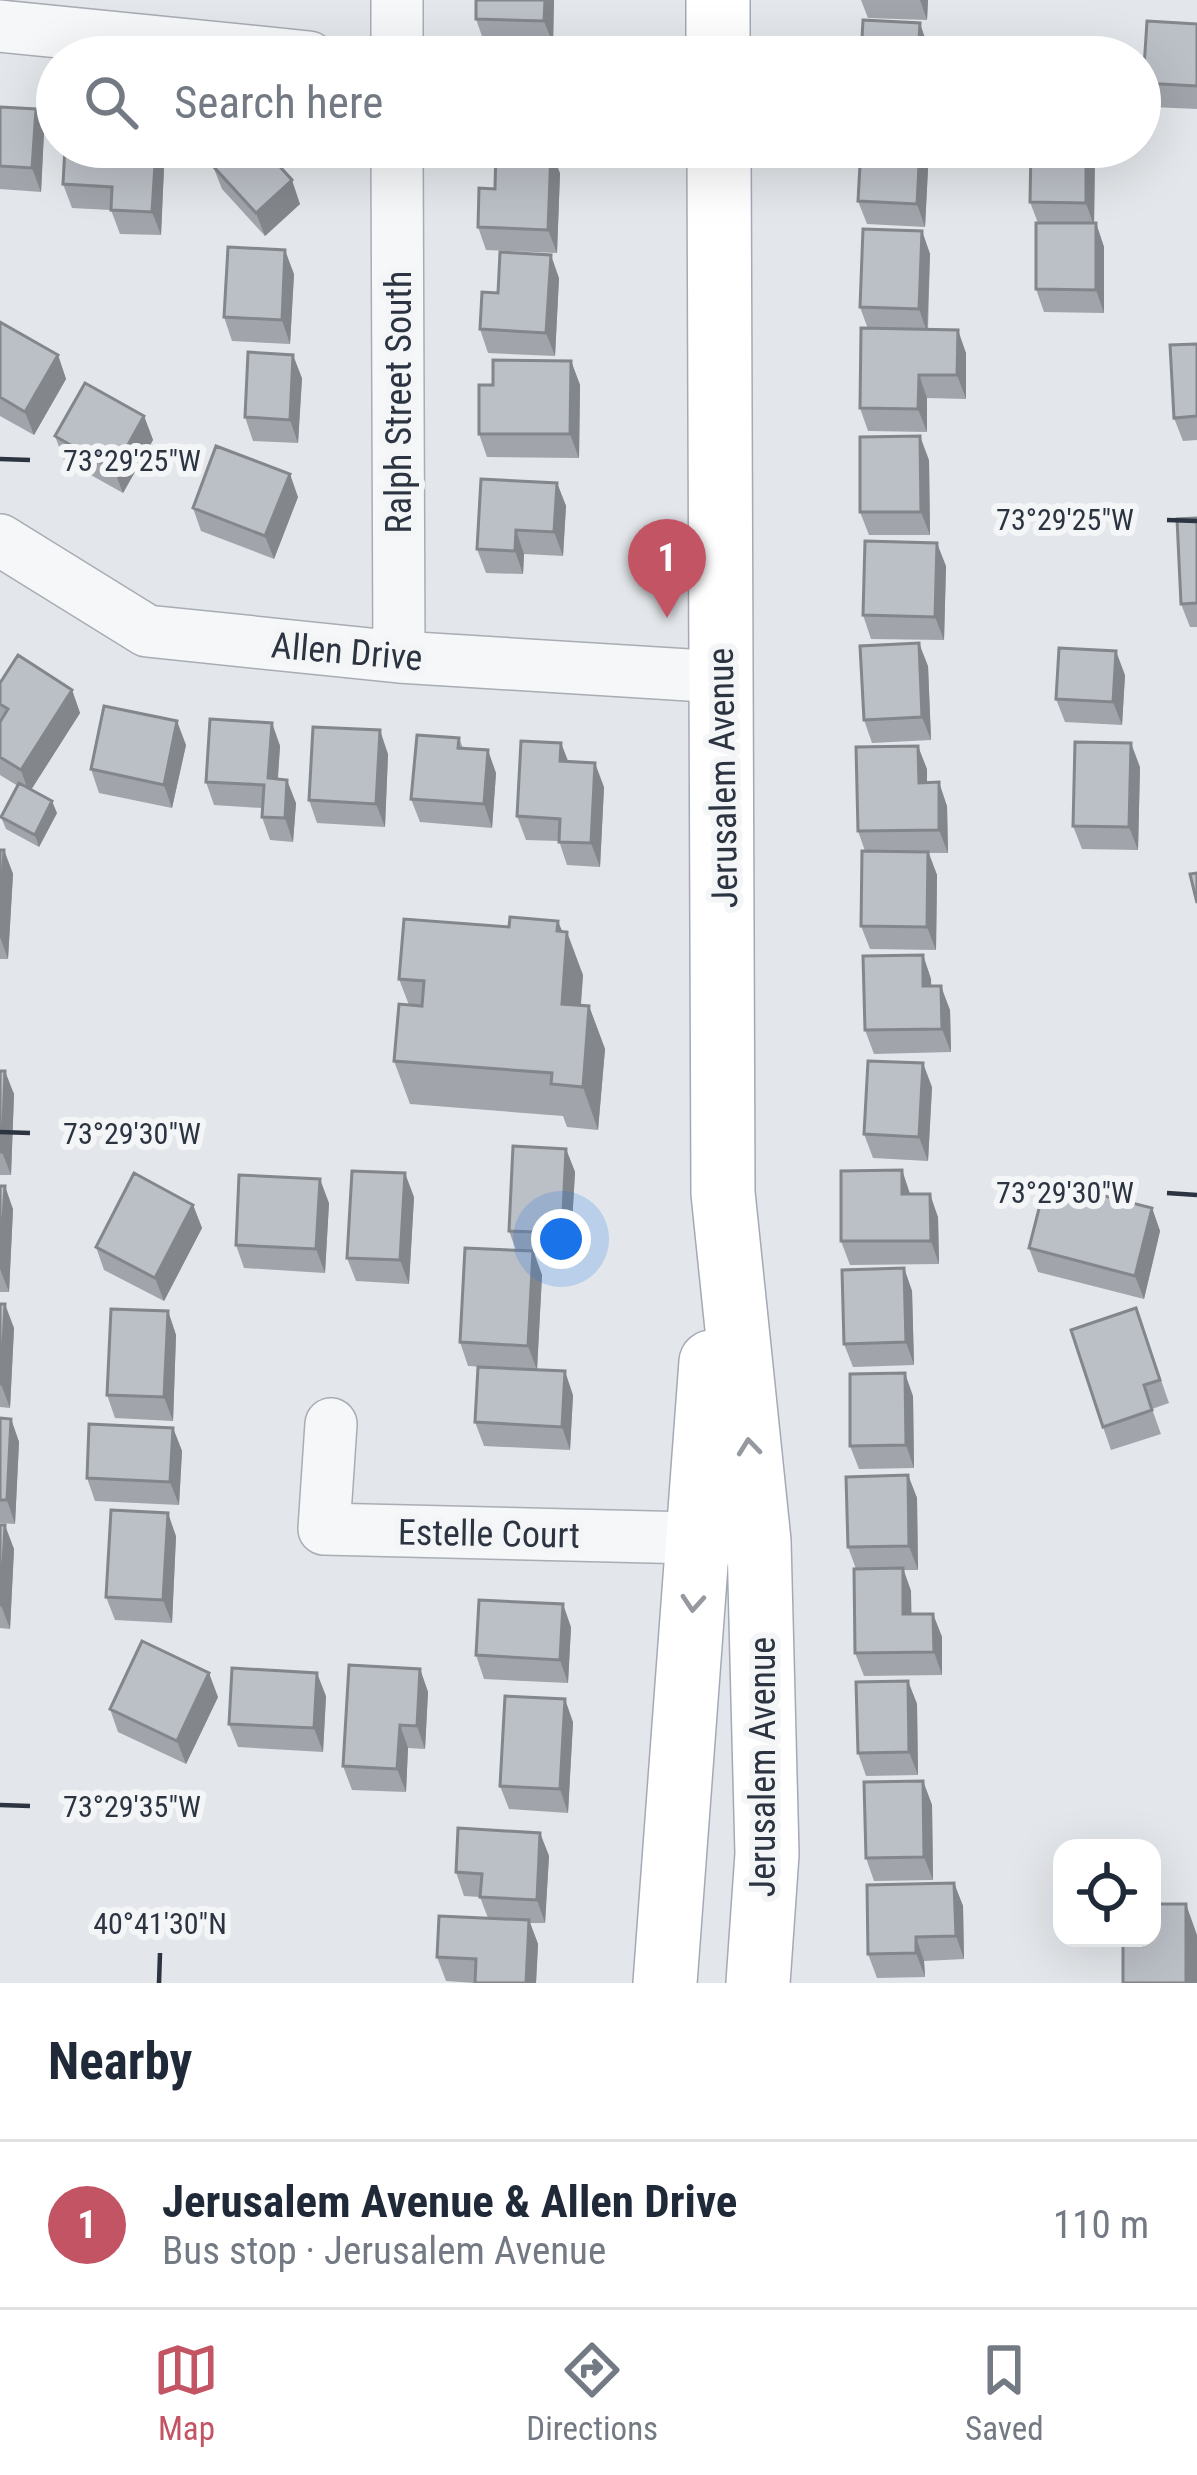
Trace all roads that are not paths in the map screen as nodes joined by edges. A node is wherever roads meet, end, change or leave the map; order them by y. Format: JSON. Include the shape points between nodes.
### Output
{"nodes":[{"id":1,"x":397,"y":0,"type":"edge"},
{"id":2,"x":718,"y":0,"type":"edge"},
{"id":3,"x":0,"y":26,"type":"edge"},
{"id":4,"x":100,"y":36,"type":"edge"},
{"id":5,"x":397,"y":36,"type":"edge"},
{"id":6,"x":718,"y":36,"type":"edge"},
{"id":7,"x":397,"y":168,"type":"edge"},
{"id":8,"x":719,"y":168,"type":"edge"},
{"id":9,"x":0,"y":540,"type":"edge"},
{"id":10,"x":398,"y":657,"type":"junction"},
{"id":11,"x":721,"y":677,"type":"junction"},
{"id":12,"x":331,"y":1424,"type":"dead end"},
{"id":13,"x":729,"y":1539,"type":"junction"},
{"id":14,"x":665,"y":1983,"type":"edge"},
{"id":15,"x":758,"y":1983,"type":"edge"}],
"edges":[{"from":1,"to":5,"type":"street"},
{"from":2,"to":6,"type":"main road"},
{"from":3,"to":4,"type":"street"},
{"from":7,"to":10,"type":"street","name":"Ralph Street South"},
{"from":8,"to":11,"type":"main road","name":"Jerusalem Avenue"},
{"from":9,"to":10,"type":"street","name":"Allen Drive","via":[[147,632]]},
{"from":10,"to":11,"type":"street","name":"Allen Drive"},
{"from":11,"to":13,"type":"main road","name":"Jerusalem Avenue"},
{"from":12,"to":13,"type":"street","name":"Estelle Court","via":[[324,1529]]},
{"from":13,"to":14,"type":"main road","name":"Jerusalem Avenue","one_way":true},
{"from":13,"to":15,"type":"main road","name":"Jerusalem Avenue","via":[[767,1853]]}]}
